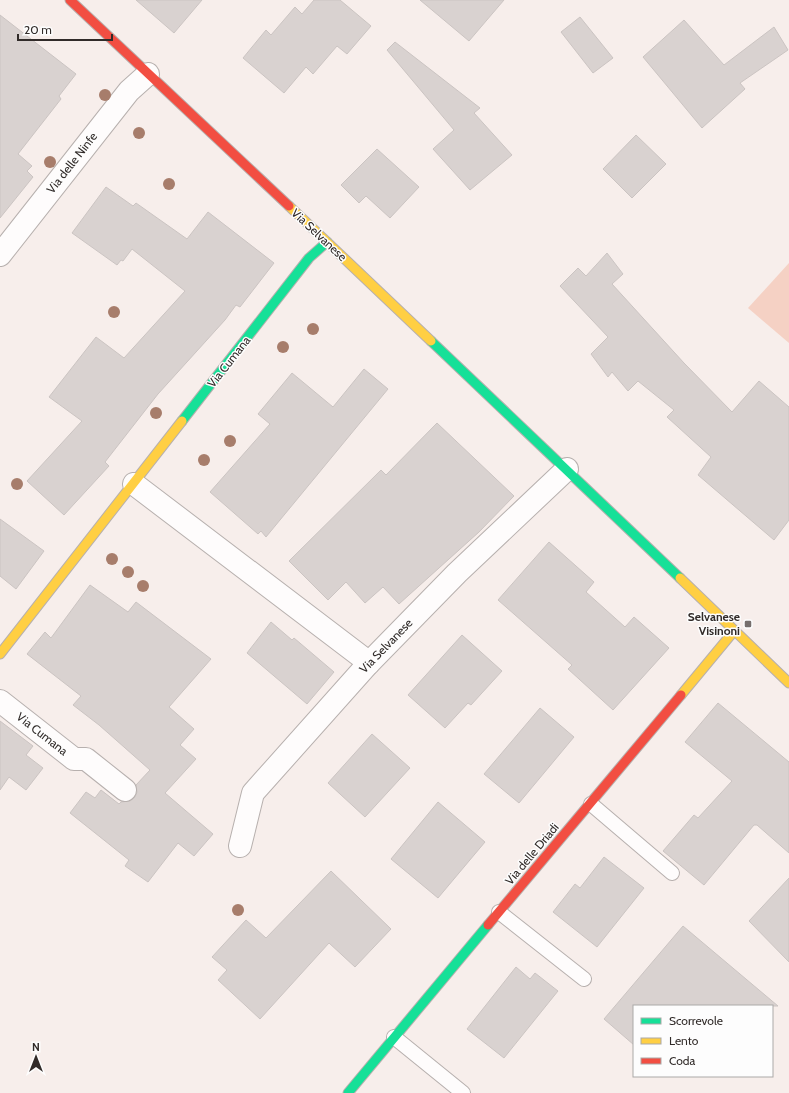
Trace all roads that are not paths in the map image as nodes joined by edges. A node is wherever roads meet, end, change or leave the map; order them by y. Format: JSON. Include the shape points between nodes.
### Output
{"nodes":[{"id":1,"x":70,"y":0,"type":"edge"},
{"id":2,"x":148,"y":74,"type":"junction"},
{"id":3,"x":327,"y":242,"type":"junction"},
{"id":4,"x":0,"y":255,"type":"edge"},
{"id":5,"x":568,"y":469,"type":"junction"},
{"id":6,"x":134,"y":484,"type":"junction"},
{"id":7,"x":734,"y":631,"type":"junction"},
{"id":8,"x":0,"y":654,"type":"edge"},
{"id":9,"x":368,"y":664,"type":"junction"},
{"id":10,"x":789,"y":683,"type":"edge"},
{"id":11,"x":0,"y":701,"type":"edge"},
{"id":12,"x":125,"y":790,"type":"dead end"},
{"id":13,"x":590,"y":804,"type":"junction"},
{"id":14,"x":240,"y":846,"type":"dead end"},
{"id":15,"x":672,"y":874,"type":"dead end"},
{"id":16,"x":499,"y":912,"type":"junction"},
{"id":17,"x":584,"y":979,"type":"dead end"},
{"id":18,"x":394,"y":1037,"type":"junction"},
{"id":19,"x":348,"y":1093,"type":"edge"},
{"id":20,"x":463,"y":1093,"type":"edge"}],
"edges":[{"from":1,"to":2,"type":"street","name":"Via Selvanese"},
{"from":2,"to":3,"type":"street","name":"Via Selvanese"},
{"from":2,"to":4,"type":"street","name":"Via delle Ninfe","via":[[129,91]]},
{"from":3,"to":5,"type":"street","name":"Via Selvanese"},
{"from":3,"to":6,"type":"street","name":"Via Cumana","via":[[309,258]]},
{"from":5,"to":7,"type":"street","name":"Via Selvanese"},
{"from":5,"to":9,"type":"street","name":"Via Selvanese","via":[[457,573]]},
{"from":6,"to":8,"type":"street","name":"Via Cumana"},
{"from":6,"to":9,"type":"street"},
{"from":7,"to":10,"type":"street","name":"Via Selvanese"},
{"from":7,"to":13,"type":"street","name":"Via delle Driadi"},
{"from":9,"to":14,"type":"street","name":"Via Selvanese","via":[[253,793]]},
{"from":11,"to":12,"type":"street","name":"Via Cumana","via":[[74,759],[86,759]]},
{"from":13,"to":15,"type":"lane"},
{"from":13,"to":16,"type":"street","name":"Via delle Driadi"},
{"from":16,"to":17,"type":"lane"},
{"from":16,"to":18,"type":"street","name":"Via delle Driadi"},
{"from":18,"to":19,"type":"street","name":"Via delle Driadi"},
{"from":18,"to":20,"type":"lane"}]}
